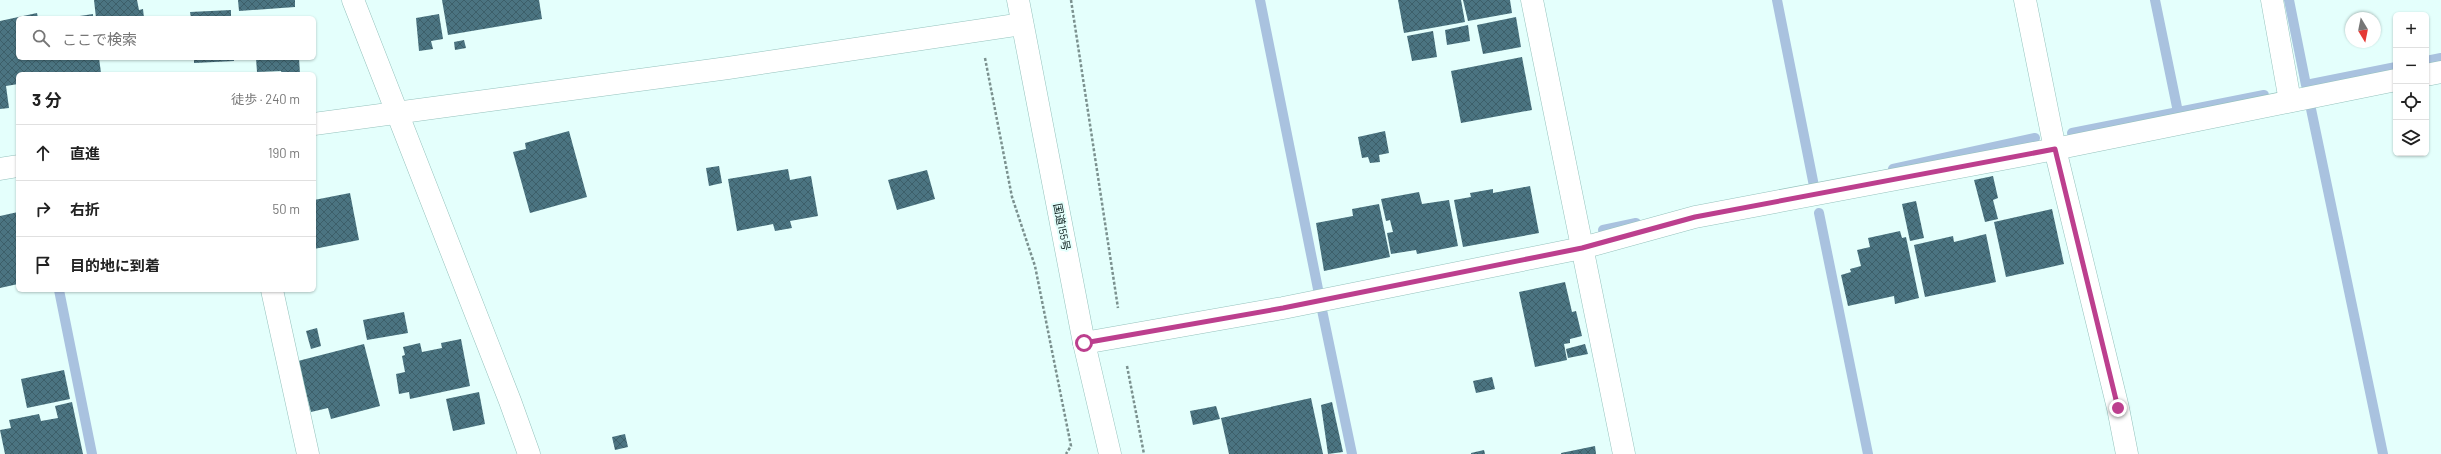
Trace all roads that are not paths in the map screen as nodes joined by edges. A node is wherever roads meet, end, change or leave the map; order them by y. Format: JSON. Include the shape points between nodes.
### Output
{"nodes":[{"id":1,"x":353,"y":0,"type":"edge"},
{"id":2,"x":1018,"y":0,"type":"edge"},
{"id":3,"x":1532,"y":0,"type":"edge"},
{"id":4,"x":2025,"y":0,"type":"edge"},
{"id":5,"x":2272,"y":0,"type":"edge"},
{"id":6,"x":1022,"y":24,"type":"junction"},
{"id":7,"x":2441,"y":72,"type":"edge"},
{"id":8,"x":2429,"y":74,"type":"edge"},
{"id":9,"x":2393,"y":81,"type":"edge"},
{"id":10,"x":2290,"y":101,"type":"junction"},
{"id":11,"x":397,"y":112,"type":"junction"},
{"id":12,"x":316,"y":124,"type":"edge"},
{"id":13,"x":2055,"y":149,"type":"junction"},
{"id":14,"x":16,"y":166,"type":"edge"},
{"id":15,"x":0,"y":169,"type":"edge"},
{"id":16,"x":1582,"y":248,"type":"junction"},
{"id":17,"x":272,"y":292,"type":"edge"},
{"id":18,"x":1084,"y":343,"type":"junction"},
{"id":19,"x":308,"y":454,"type":"edge"},
{"id":20,"x":529,"y":454,"type":"edge"},
{"id":21,"x":1110,"y":454,"type":"edge"},
{"id":22,"x":1624,"y":454,"type":"edge"},
{"id":23,"x":2127,"y":454,"type":"edge"}],
"edges":[{"from":1,"to":11,"type":"main road"},
{"from":2,"to":6,"type":"main road","name":"国道155号"},
{"from":3,"to":16,"type":"main road"},
{"from":4,"to":13,"type":"main road"},
{"from":5,"to":10,"type":"main road"},
{"from":6,"to":11,"type":"main road","via":[[713,71]]},
{"from":6,"to":18,"type":"main road","name":"国道155号"},
{"from":7,"to":8,"type":"main road"},
{"from":9,"to":10,"type":"main road"},
{"from":10,"to":13,"type":"main road"},
{"from":11,"to":12,"type":"main road"},
{"from":11,"to":20,"type":"main road"},
{"from":13,"to":16,"type":"main road","via":[[1695,217]]},
{"from":13,"to":23,"type":"main road"},
{"from":14,"to":15,"type":"main road"},
{"from":16,"to":18,"type":"main road","via":[[1283,308]]},
{"from":16,"to":22,"type":"main road"},
{"from":17,"to":19,"type":"main road"},
{"from":18,"to":21,"type":"main road","name":"国道155号"}]}
